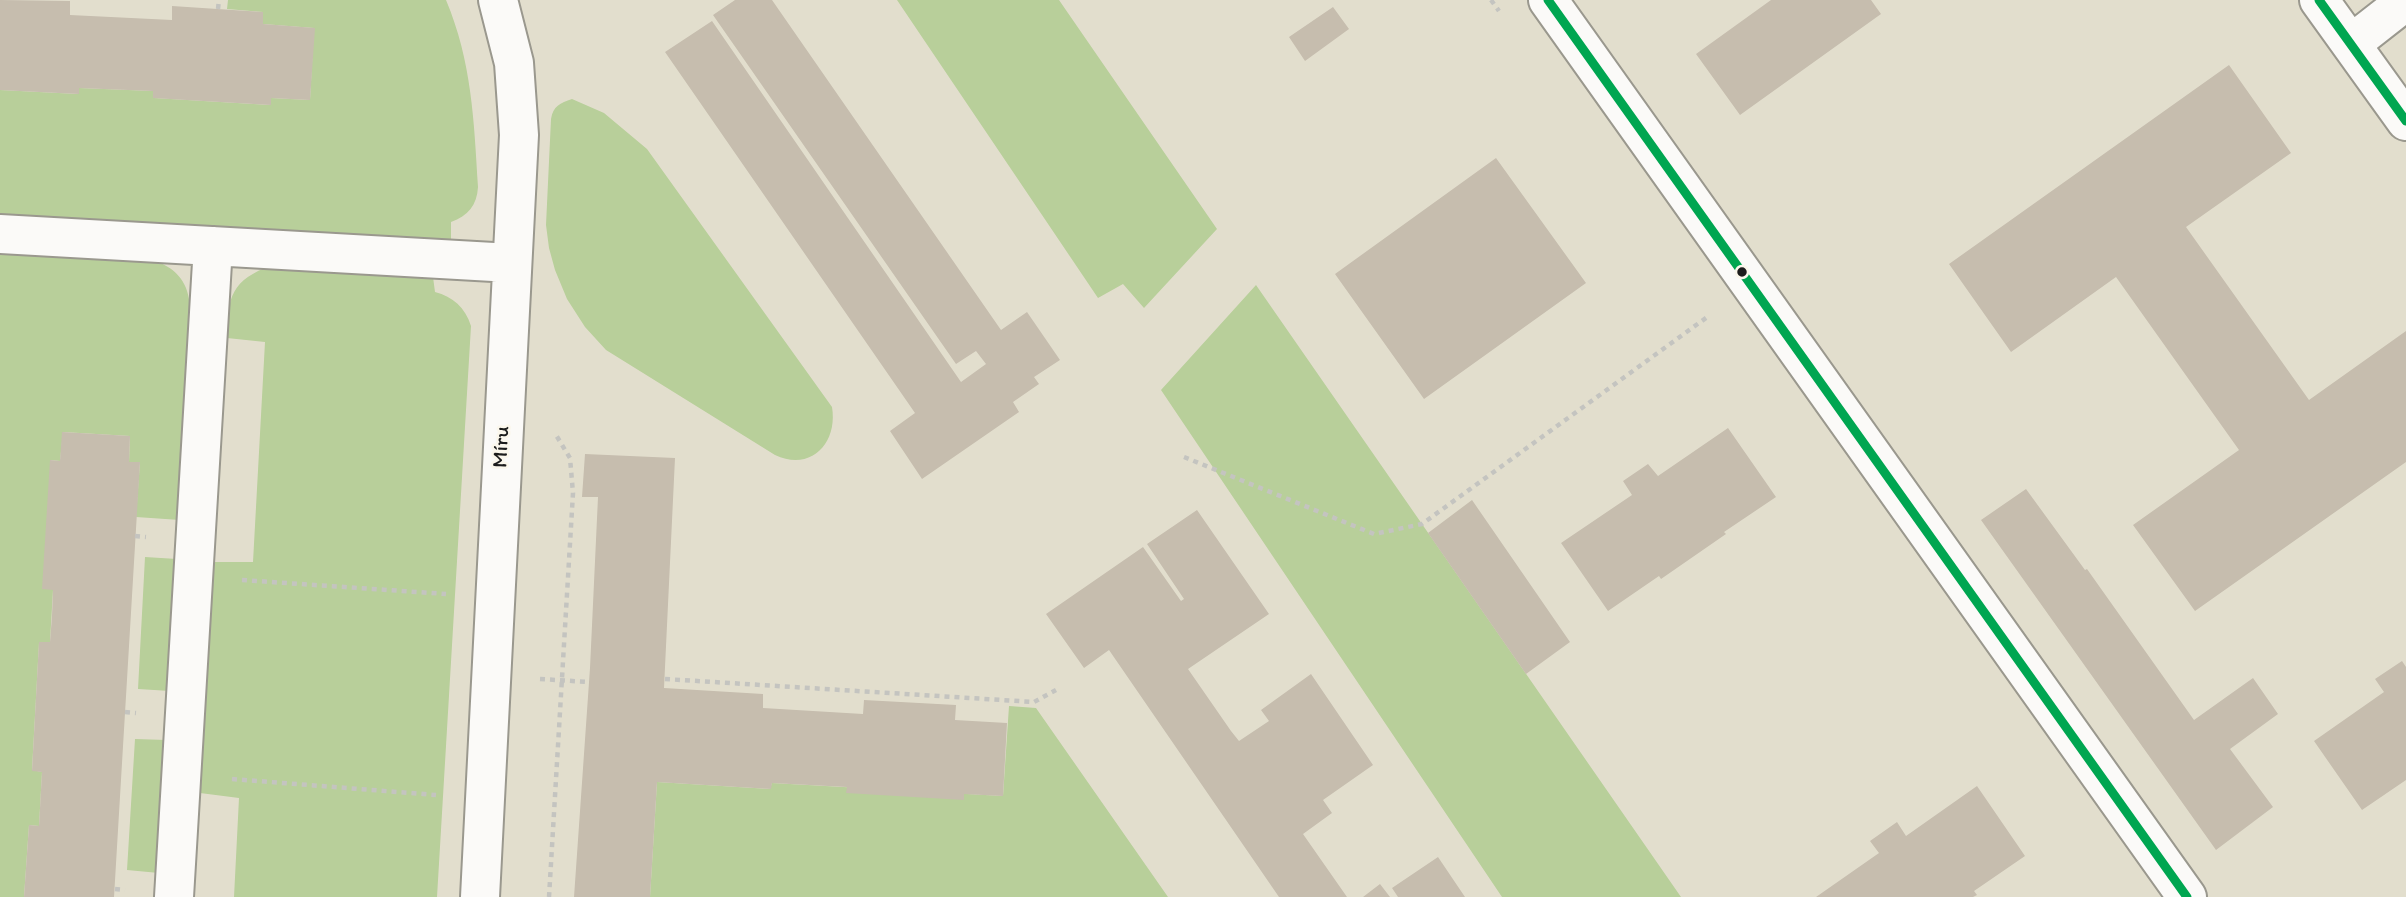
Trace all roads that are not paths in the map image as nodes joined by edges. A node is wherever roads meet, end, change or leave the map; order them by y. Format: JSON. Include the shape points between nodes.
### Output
{"nodes":[{"id":1,"x":498,"y":0,"type":"edge"},
{"id":2,"x":1548,"y":0,"type":"edge"},
{"id":3,"x":2319,"y":0,"type":"edge"},
{"id":4,"x":2406,"y":1,"type":"edge"},
{"id":5,"x":2351,"y":44,"type":"junction"},
{"id":6,"x":2406,"y":121,"type":"edge"},
{"id":7,"x":0,"y":233,"type":"edge"},
{"id":8,"x":213,"y":246,"type":"junction"},
{"id":9,"x":511,"y":263,"type":"junction"},
{"id":10,"x":174,"y":897,"type":"edge"},
{"id":11,"x":480,"y":897,"type":"edge"},
{"id":12,"x":2186,"y":897,"type":"edge"}],
"edges":[{"from":1,"to":9,"type":"street","name":"Míru","via":[[512,50],[519,135]]},
{"from":2,"to":12,"type":"street"},
{"from":3,"to":5,"type":"street"},
{"from":4,"to":5,"type":"street"},
{"from":5,"to":6,"type":"street"},
{"from":7,"to":8,"type":"street"},
{"from":8,"to":9,"type":"street"},
{"from":8,"to":10,"type":"street"},
{"from":9,"to":11,"type":"street","name":"Míru"}]}
